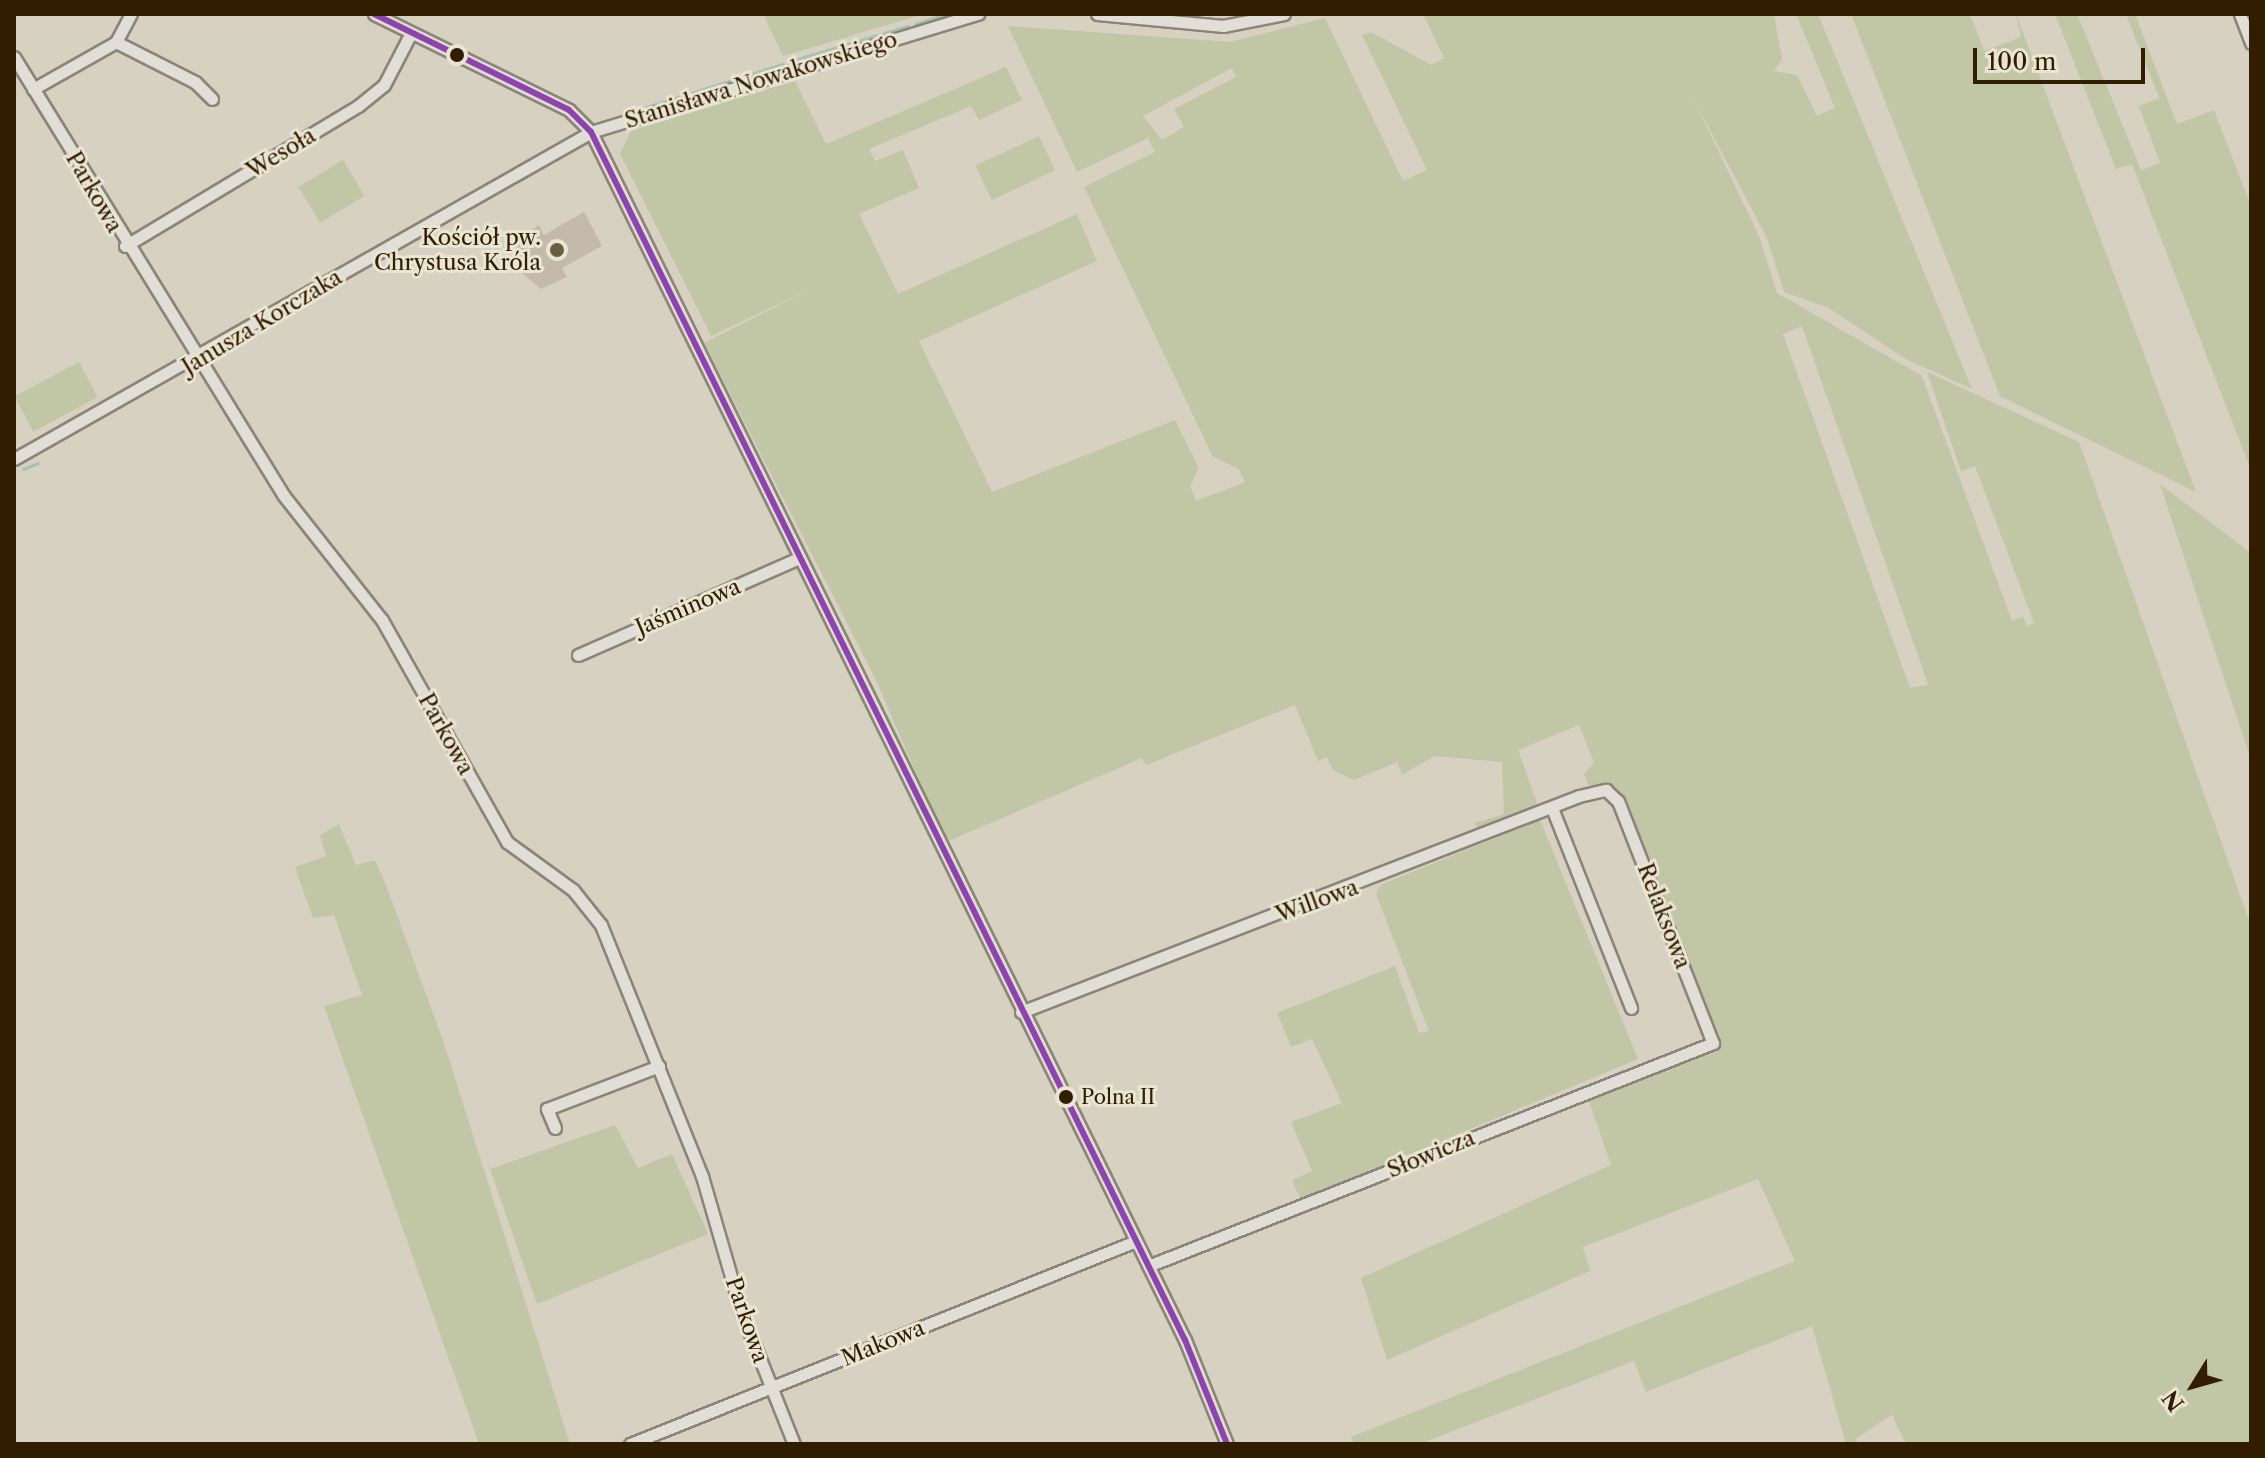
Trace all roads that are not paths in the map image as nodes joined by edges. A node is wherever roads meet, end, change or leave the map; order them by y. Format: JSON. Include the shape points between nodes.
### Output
{"nodes":[{"id":1,"x":131,"y":14,"type":"edge"},
{"id":2,"x":374,"y":14,"type":"edge"},
{"id":3,"x":978,"y":14,"type":"edge"},
{"id":4,"x":1097,"y":14,"type":"edge"},
{"id":5,"x":1284,"y":14,"type":"edge"},
{"id":6,"x":2240,"y":14,"type":"edge"},
{"id":7,"x":411,"y":33,"type":"junction"},
{"id":8,"x":116,"y":42,"type":"junction"},
{"id":9,"x":2251,"y":43,"type":"edge"},
{"id":10,"x":14,"y":57,"type":"edge"},
{"id":11,"x":33,"y":89,"type":"junction"},
{"id":12,"x":212,"y":99,"type":"dead end"},
{"id":13,"x":591,"y":132,"type":"junction"},
{"id":14,"x":125,"y":246,"type":"junction"},
{"id":15,"x":201,"y":359,"type":"junction"},
{"id":16,"x":14,"y":459,"type":"edge"},
{"id":17,"x":799,"y":558,"type":"junction"},
{"id":18,"x":578,"y":655,"type":"dead end"},
{"id":19,"x":1611,"y":792,"type":"joint"},
{"id":20,"x":1552,"y":808,"type":"junction"},
{"id":21,"x":1631,"y":1008,"type":"dead end"},
{"id":22,"x":1021,"y":1012,"type":"junction"},
{"id":23,"x":1713,"y":1043,"type":"joint"},
{"id":24,"x":659,"y":1066,"type":"junction"},
{"id":25,"x":555,"y":1128,"type":"dead end"},
{"id":26,"x":1136,"y":1241,"type":"junction"},
{"id":27,"x":1148,"y":1266,"type":"junction"},
{"id":28,"x":772,"y":1387,"type":"junction"},
{"id":29,"x":630,"y":1444,"type":"edge"},
{"id":30,"x":794,"y":1444,"type":"edge"},
{"id":31,"x":1227,"y":1444,"type":"edge"}],
"edges":[{"from":1,"to":8,"type":"street"},
{"from":2,"to":7,"type":"street"},
{"from":3,"to":13,"type":"street","name":"Stanisława Nowakowskiego"},
{"from":4,"to":5,"type":"street","via":[[1223,26]]},
{"from":6,"to":9,"type":"street"},
{"from":7,"to":13,"type":"street","via":[[569,110]]},
{"from":7,"to":14,"type":"street","name":"Wesoła","via":[[384,85],[358,106]]},
{"from":8,"to":11,"type":"street"},
{"from":8,"to":12,"type":"street","via":[[195,82]]},
{"from":10,"to":11,"type":"street","name":"Parkowa"},
{"from":11,"to":14,"type":"street","name":"Parkowa"},
{"from":13,"to":15,"type":"street","name":"Janusza Korczaka"},
{"from":13,"to":17,"type":"street"},
{"from":14,"to":15,"type":"street","name":"Parkowa"},
{"from":15,"to":16,"type":"street","name":"Janusza Korczaka"},
{"from":15,"to":24,"type":"street","name":"Parkowa","via":[[306,528],[382,620],[507,842],[591,910]]},
{"from":17,"to":18,"type":"street","name":"Jaśminowa"},
{"from":17,"to":22,"type":"street"},
{"from":19,"to":20,"type":"street","name":"Willowa","via":[[1591,792]]},
{"from":19,"to":23,"type":"street","name":"Relaksowa"},
{"from":20,"to":21,"type":"street"},
{"from":20,"to":22,"type":"street","name":"Willowa"},
{"from":22,"to":26,"type":"street"},
{"from":23,"to":27,"type":"street","name":"Słowicza"},
{"from":24,"to":25,"type":"street","via":[[547,1109]]},
{"from":24,"to":28,"type":"street","name":"Parkowa"},
{"from":26,"to":27,"type":"street"},
{"from":26,"to":28,"type":"street","name":"Makowa"},
{"from":27,"to":31,"type":"street"},
{"from":28,"to":29,"type":"street","name":"Makowa"},
{"from":28,"to":30,"type":"street","name":"Parkowa"}]}
